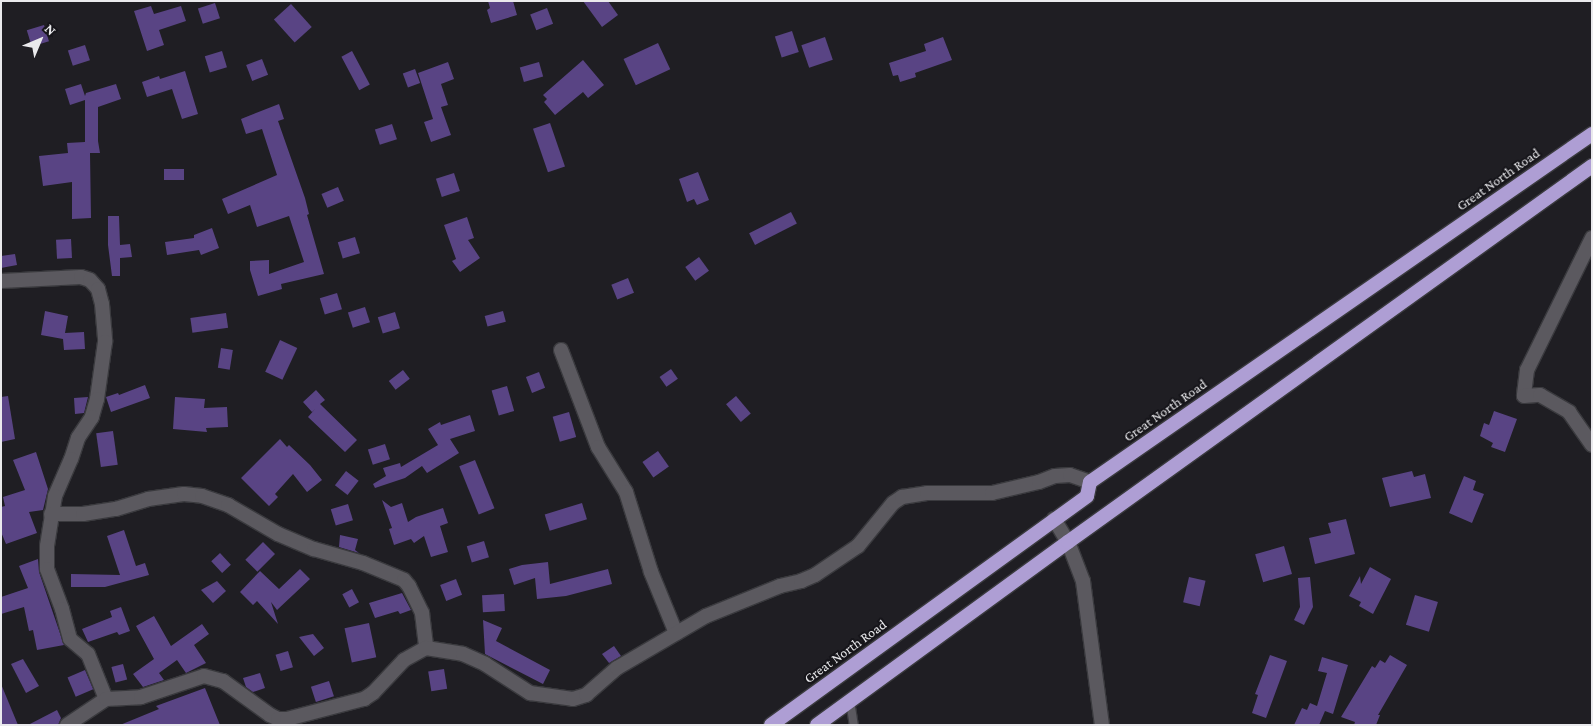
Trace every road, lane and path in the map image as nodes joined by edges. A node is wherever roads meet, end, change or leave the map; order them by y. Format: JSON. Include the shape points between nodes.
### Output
{"nodes":[{"id":1,"x":1592,"y":134,"type":"edge"},
{"id":2,"x":1592,"y":166,"type":"edge"},
{"id":3,"x":1592,"y":238,"type":"edge"},
{"id":4,"x":1,"y":281,"type":"edge"},
{"id":5,"x":561,"y":350,"type":"dead end"},
{"id":6,"x":1592,"y":444,"type":"edge"},
{"id":7,"x":1090,"y":482,"type":"junction"},
{"id":8,"x":51,"y":514,"type":"junction"},
{"id":9,"x":1054,"y":519,"type":"junction"},
{"id":10,"x":1068,"y":542,"type":"junction"},
{"id":11,"x":676,"y":633,"type":"junction"},
{"id":12,"x":426,"y":648,"type":"junction"},
{"id":13,"x":106,"y":699,"type":"junction"},
{"id":14,"x":850,"y":701,"type":"junction"},
{"id":15,"x":67,"y":725,"type":"edge"},
{"id":16,"x":771,"y":725,"type":"edge"},
{"id":17,"x":817,"y":725,"type":"edge"},
{"id":18,"x":854,"y":725,"type":"edge"},
{"id":19,"x":1102,"y":725,"type":"edge"}],
"edges":[{"from":1,"to":7,"type":"highway","name":"Great North Road"},
{"from":2,"to":10,"type":"highway"},
{"from":3,"to":6,"type":"street","via":[[1527,370],[1524,396],[1540,395],[1569,412]]},
{"from":4,"to":8,"type":"street","via":[[81,276],[98,289],[102,304],[105,342],[97,398],[92,417],[78,438]]},
{"from":5,"to":11,"type":"street","via":[[598,447],[626,492],[651,572]]},
{"from":7,"to":9,"type":"highway","name":"Great North Road","via":[[1087,496]]},
{"from":7,"to":11,"type":"street","via":[[1070,475],[1055,476],[992,493],[927,493],[902,497],[893,502],[858,546],[816,575],[734,603]]},
{"from":8,"to":12,"type":"street","via":[[82,514],[184,494],[228,505],[278,534],[314,549],[363,562],[404,580],[422,613]]},
{"from":8,"to":13,"type":"street","via":[[47,569],[70,639],[88,654]]},
{"from":9,"to":10,"type":"street"},
{"from":9,"to":16,"type":"highway","name":"Great North Road"},
{"from":10,"to":14,"type":"highway"},
{"from":10,"to":19,"type":"street","via":[[1083,581]]},
{"from":11,"to":12,"type":"street","via":[[617,668],[586,694],[573,699],[530,693],[464,654]]},
{"from":12,"to":13,"type":"street","via":[[404,660],[364,699],[287,719],[270,715],[223,681],[204,676],[141,697]]},
{"from":13,"to":15,"type":"street"},
{"from":14,"to":17,"type":"highway"},
{"from":14,"to":18,"type":"lane"}]}
